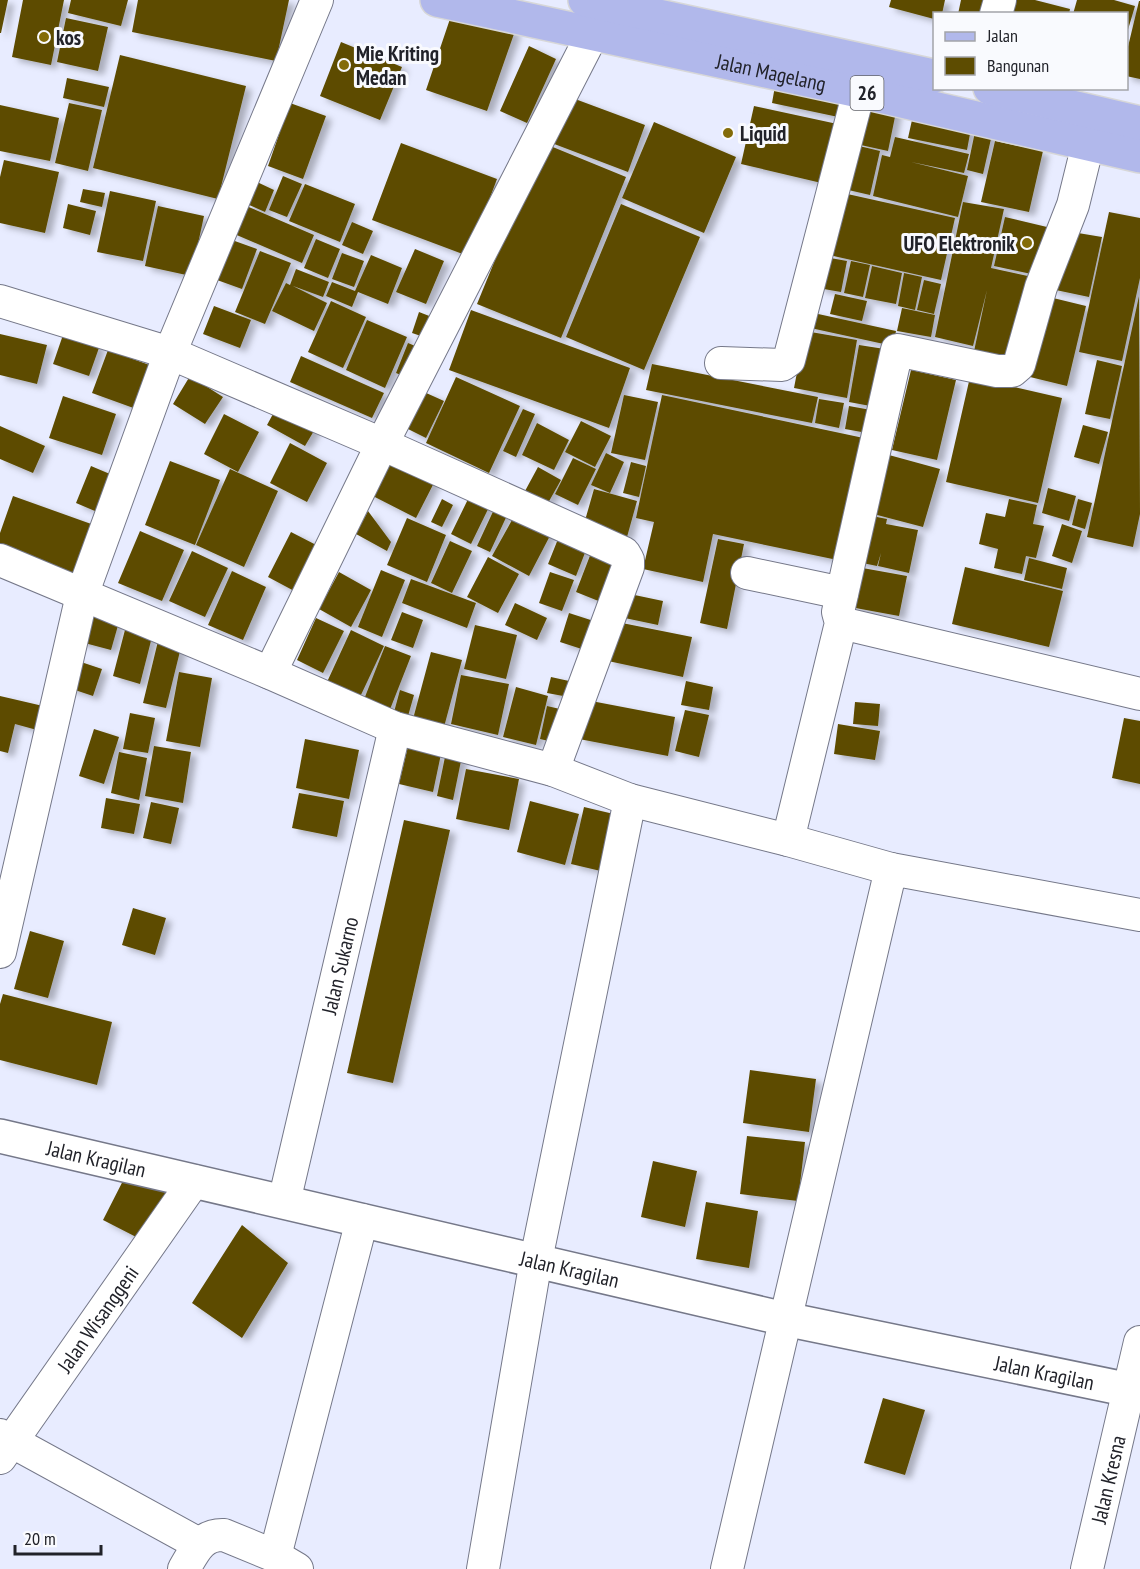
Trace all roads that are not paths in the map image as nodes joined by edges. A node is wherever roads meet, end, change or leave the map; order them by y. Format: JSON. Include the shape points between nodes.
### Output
{"nodes":[{"id":1,"x":316,"y":0,"type":"edge"},
{"id":2,"x":436,"y":0,"type":"edge"},
{"id":3,"x":585,"y":0,"type":"edge"},
{"id":4,"x":663,"y":8,"type":"edge"},
{"id":5,"x":593,"y":33,"type":"junction"},
{"id":6,"x":933,"y":76,"type":"edge"},
{"id":7,"x":999,"y":90,"type":"edge"},
{"id":8,"x":859,"y":91,"type":"junction"},
{"id":9,"x":970,"y":102,"type":"edge"},
{"id":10,"x":1140,"y":123,"type":"edge"},
{"id":11,"x":1088,"y":144,"type":"junction"},
{"id":12,"x":1140,"y":156,"type":"edge"},
{"id":13,"x":0,"y":300,"type":"edge"},
{"id":14,"x":170,"y":353,"type":"junction"},
{"id":15,"x":721,"y":363,"type":"dead end"},
{"id":16,"x":382,"y":444,"type":"junction"},
{"id":17,"x":0,"y":560,"type":"edge"},
{"id":18,"x":747,"y":573,"type":"dead end"},
{"id":19,"x":82,"y":595,"type":"junction"},
{"id":20,"x":842,"y":608,"type":"junction"},
{"id":21,"x":270,"y":673,"type":"junction"},
{"id":22,"x":1140,"y":694,"type":"edge"},
{"id":23,"x":394,"y":728,"type":"junction"},
{"id":24,"x":553,"y":770,"type":"junction"},
{"id":25,"x":630,"y":800,"type":"junction"},
{"id":26,"x":788,"y":840,"type":"junction"},
{"id":27,"x":891,"y":870,"type":"junction"},
{"id":28,"x":1140,"y":915,"type":"edge"},
{"id":29,"x":0,"y":952,"type":"edge"},
{"id":30,"x":0,"y":1136,"type":"edge"},
{"id":31,"x":194,"y":1181,"type":"junction"},
{"id":32,"x":284,"y":1202,"type":"junction"},
{"id":33,"x":362,"y":1220,"type":"junction"},
{"id":34,"x":536,"y":1260,"type":"junction"},
{"id":35,"x":785,"y":1320,"type":"junction"},
{"id":36,"x":1140,"y":1342,"type":"edge"},
{"id":37,"x":1135,"y":1391,"type":"edge"},
{"id":38,"x":4,"y":1445,"type":"edge"},
{"id":39,"x":197,"y":1550,"type":"edge"},
{"id":40,"x":286,"y":1562,"type":"edge"},
{"id":41,"x":483,"y":1569,"type":"edge"},
{"id":42,"x":727,"y":1569,"type":"edge"},
{"id":43,"x":1087,"y":1569,"type":"edge"}],
"edges":[{"from":1,"to":14,"type":"street"},
{"from":2,"to":5,"type":"main road","name":"Jalan Magelang","number":"26"},
{"from":3,"to":4,"type":"main road","name":"Jalan Magelang","number":"26"},
{"from":4,"to":6,"type":"main road","name":"Jalan Magelang","number":"26"},
{"from":5,"to":8,"type":"main road","name":"Jalan Magelang","number":"26"},
{"from":5,"to":16,"type":"street"},
{"from":7,"to":10,"type":"main road"},
{"from":8,"to":9,"type":"main road","name":"Jalan Magelang","number":"26"},
{"from":8,"to":15,"type":"street","via":[[789,360],[782,365]]},
{"from":9,"to":11,"type":"main road","name":"Jalan Magelang","number":"26"},
{"from":11,"to":12,"type":"main road","name":"Jalan Magelang","number":"26"},
{"from":11,"to":20,"type":"street","via":[[1073,205],[1041,287],[1019,365],[1012,371],[997,371],[897,350]]},
{"from":13,"to":14,"type":"street"},
{"from":14,"to":16,"type":"street"},
{"from":14,"to":19,"type":"street"},
{"from":16,"to":21,"type":"street"},
{"from":16,"to":24,"type":"street","via":[[624,553],[628,560]]},
{"from":17,"to":19,"type":"street"},
{"from":18,"to":20,"type":"street"},
{"from":19,"to":21,"type":"street"},
{"from":19,"to":29,"type":"street"},
{"from":20,"to":22,"type":"street"},
{"from":20,"to":26,"type":"street"},
{"from":21,"to":23,"type":"street"},
{"from":23,"to":24,"type":"street"},
{"from":23,"to":32,"type":"street","name":"Jalan Sukarno"},
{"from":24,"to":25,"type":"street"},
{"from":25,"to":26,"type":"street"},
{"from":25,"to":34,"type":"street"},
{"from":26,"to":27,"type":"street"},
{"from":27,"to":28,"type":"street"},
{"from":27,"to":35,"type":"street"},
{"from":30,"to":31,"type":"street","name":"Jalan Kragilan"},
{"from":31,"to":32,"type":"street","name":"Jalan Kragilan"},
{"from":31,"to":38,"type":"street","name":"Jalan Wisanggeni"},
{"from":32,"to":33,"type":"street","name":"Jalan Kragilan"},
{"from":33,"to":34,"type":"street","name":"Jalan Kragilan"},
{"from":33,"to":40,"type":"street"},
{"from":34,"to":35,"type":"street","name":"Jalan Kragilan"},
{"from":34,"to":41,"type":"street"},
{"from":35,"to":37,"type":"street","name":"Jalan Kragilan"},
{"from":35,"to":42,"type":"street"},
{"from":36,"to":37,"type":"street","name":"Jalan Kresna"},
{"from":37,"to":43,"type":"street","name":"Jalan Kresna"},
{"from":38,"to":39,"type":"street"},
{"from":39,"to":40,"type":"street","via":[[224,1535]]}]}
